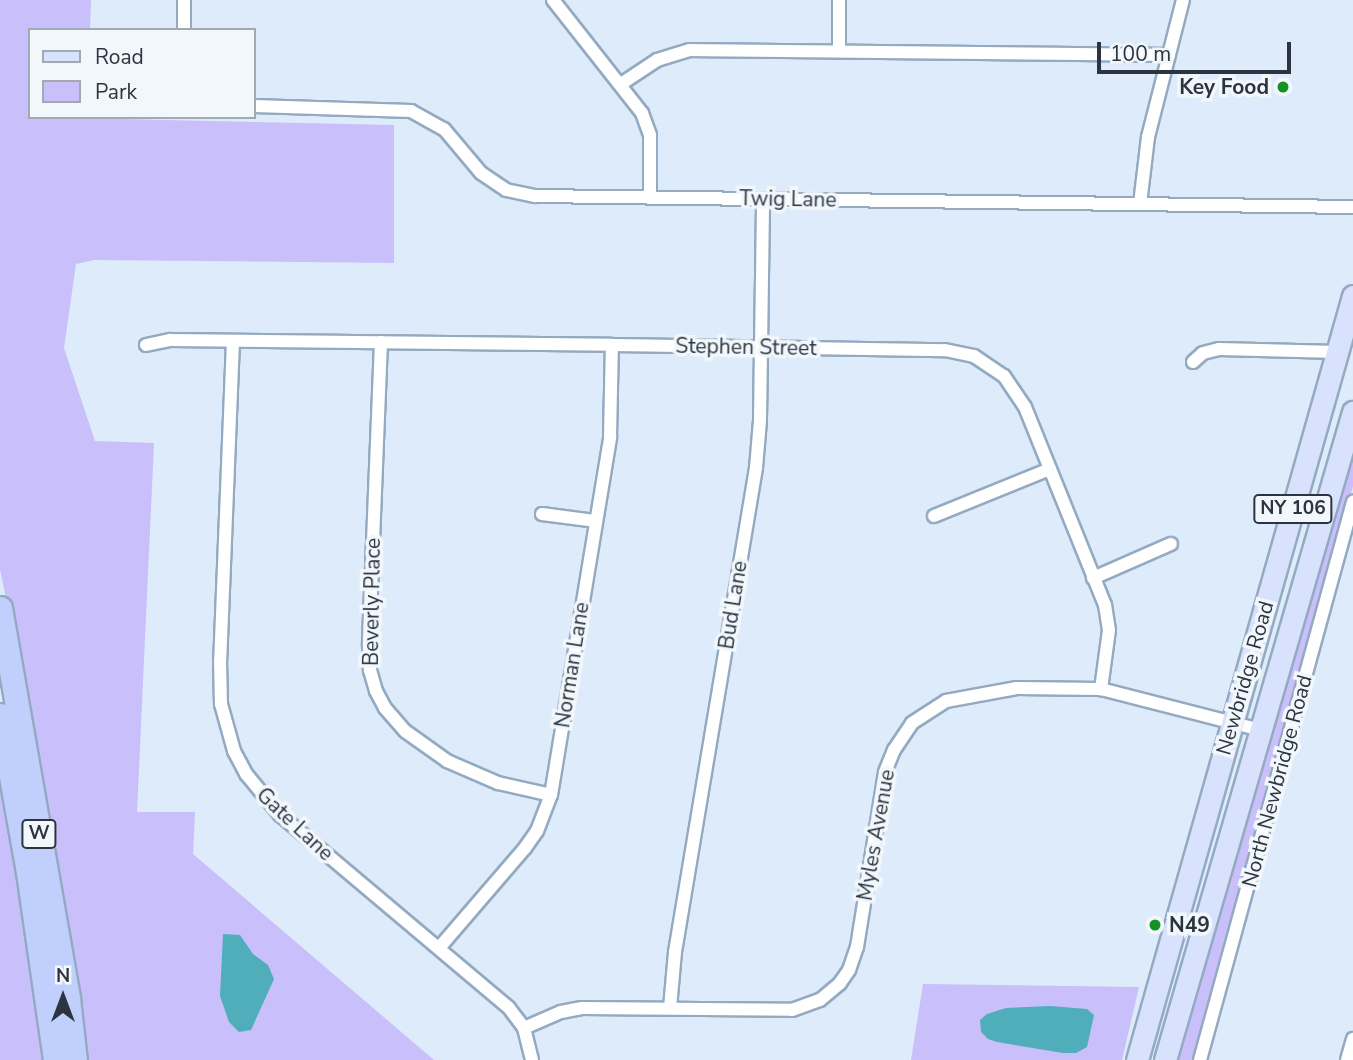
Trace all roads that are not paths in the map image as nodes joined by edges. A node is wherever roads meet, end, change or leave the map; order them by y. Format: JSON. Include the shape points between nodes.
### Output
{"nodes":[{"id":1,"x":184,"y":0,"type":"edge"},
{"id":2,"x":553,"y":0,"type":"edge"},
{"id":3,"x":839,"y":0,"type":"edge"},
{"id":4,"x":1183,"y":0,"type":"edge"},
{"id":5,"x":184,"y":28,"type":"edge"},
{"id":6,"x":839,"y":51,"type":"junction"},
{"id":7,"x":1169,"y":55,"type":"junction"},
{"id":8,"x":621,"y":83,"type":"junction"},
{"id":9,"x":256,"y":106,"type":"edge"},
{"id":10,"x":650,"y":197,"type":"junction"},
{"id":11,"x":763,"y":199,"type":"junction"},
{"id":12,"x":1140,"y":204,"type":"junction"},
{"id":13,"x":1353,"y":207,"type":"edge"},
{"id":14,"x":1353,"y":296,"type":"edge"},
{"id":15,"x":233,"y":341,"type":"junction"},
{"id":16,"x":381,"y":342,"type":"junction"},
{"id":17,"x":146,"y":345,"type":"dead end"},
{"id":18,"x":612,"y":345,"type":"junction"},
{"id":19,"x":760,"y":347,"type":"junction"},
{"id":20,"x":1338,"y":352,"type":"junction"},
{"id":21,"x":1193,"y":362,"type":"dead end"},
{"id":22,"x":1353,"y":412,"type":"edge"},
{"id":23,"x":1049,"y":469,"type":"junction"},
{"id":24,"x":1353,"y":502,"type":"edge"},
{"id":25,"x":542,"y":514,"type":"dead end"},
{"id":26,"x":934,"y":516,"type":"dead end"},
{"id":27,"x":595,"y":521,"type":"junction"},
{"id":28,"x":1171,"y":544,"type":"dead end"},
{"id":29,"x":1093,"y":578,"type":"junction"},
{"id":30,"x":0,"y":608,"type":"edge"},
{"id":31,"x":1101,"y":689,"type":"junction"},
{"id":32,"x":0,"y":715,"type":"edge"},
{"id":33,"x":1233,"y":722,"type":"junction"},
{"id":34,"x":1261,"y":730,"type":"junction"},
{"id":35,"x":551,"y":795,"type":"junction"},
{"id":36,"x":439,"y":948,"type":"junction"},
{"id":37,"x":670,"y":1008,"type":"junction"},
{"id":38,"x":524,"y":1028,"type":"junction"},
{"id":39,"x":1353,"y":1039,"type":"edge"},
{"id":40,"x":55,"y":1060,"type":"edge"},
{"id":41,"x":75,"y":1060,"type":"edge"},
{"id":42,"x":532,"y":1060,"type":"edge"},
{"id":43,"x":1137,"y":1060,"type":"edge"},
{"id":44,"x":1165,"y":1060,"type":"edge"},
{"id":45,"x":1200,"y":1060,"type":"edge"},
{"id":46,"x":1347,"y":1060,"type":"edge"}],
"edges":[{"from":1,"to":5,"type":"street"},
{"from":2,"to":8,"type":"street"},
{"from":3,"to":6,"type":"street"},
{"from":4,"to":7,"type":"street"},
{"from":6,"to":7,"type":"street"},
{"from":6,"to":8,"type":"street","via":[[690,50],[657,60]]},
{"from":7,"to":12,"type":"street","via":[[1147,137]]},
{"from":8,"to":10,"type":"street","via":[[648,124]]},
{"from":9,"to":10,"type":"street","name":"Twig Lane","via":[[411,111],[444,129],[481,173],[506,190],[535,196]]},
{"from":10,"to":11,"type":"street","name":"Twig Lane"},
{"from":11,"to":12,"type":"street","name":"Twig Lane"},
{"from":11,"to":19,"type":"street","name":"Bud Lane"},
{"from":12,"to":13,"type":"street","name":"Twig Lane"},
{"from":14,"to":20,"type":"main road","name":"Newbridge Road","number":"NY 106"},
{"from":15,"to":16,"type":"street","name":"Stephen Street"},
{"from":15,"to":17,"type":"street","name":"Stephen Street","via":[[170,340]]},
{"from":15,"to":36,"type":"street","name":"Gate Lane","via":[[219,661],[221,704],[229,737],[247,775],[280,815]]},
{"from":16,"to":18,"type":"street","name":"Stephen Street"},
{"from":16,"to":35,"type":"street","name":"Beverly Place","via":[[369,646],[376,691],[405,731],[447,761],[498,783]]},
{"from":18,"to":19,"type":"street","name":"Stephen Street"},
{"from":18,"to":27,"type":"street","name":"Norman Lane","via":[[610,437]]},
{"from":19,"to":23,"type":"street","name":"Stephen Street","via":[[945,350],[974,356],[988,362],[1014,388]]},
{"from":19,"to":37,"type":"street","name":"Bud Lane","via":[[756,468],[675,952]]},
{"from":20,"to":21,"type":"street","via":[[1219,349],[1203,353]]},
{"from":20,"to":33,"type":"main road","name":"Newbridge Road","number":"NY 106"},
{"from":22,"to":34,"type":"main road","name":"Newbridge Road","number":"NY 106"},
{"from":23,"to":26,"type":"street"},
{"from":23,"to":29,"type":"street","name":"Stephen Street"},
{"from":24,"to":45,"type":"street","name":"North Newbridge Road"},
{"from":25,"to":27,"type":"street"},
{"from":27,"to":35,"type":"street","name":"Norman Lane"},
{"from":28,"to":29,"type":"street"},
{"from":29,"to":31,"type":"street","name":"Stephen Street","via":[[1109,620]]},
{"from":30,"to":41,"type":"highway","number":"W"},
{"from":31,"to":33,"type":"street","name":"Myles Avenue"},
{"from":31,"to":37,"type":"street","name":"Myles Avenue","via":[[1017,688],[970,695],[929,710],[904,733],[885,772],[857,947],[841,983],[820,1000],[792,1010]]},
{"from":32,"to":40,"type":"highway","number":"W"},
{"from":33,"to":34,"type":"street","name":"Myles Avenue"},
{"from":33,"to":43,"type":"main road","name":"Newbridge Road","number":"NY 106"},
{"from":34,"to":44,"type":"main road","name":"Newbridge Road","number":"NY 106"},
{"from":35,"to":36,"type":"street","name":"Norman Lane","via":[[525,848]]},
{"from":36,"to":38,"type":"street","name":"Gate Lane","via":[[509,1009]]},
{"from":37,"to":38,"type":"street","name":"Myles Avenue","via":[[582,1008]]},
{"from":38,"to":42,"type":"street","name":"Gate Lane"},
{"from":39,"to":46,"type":"street"}]}
